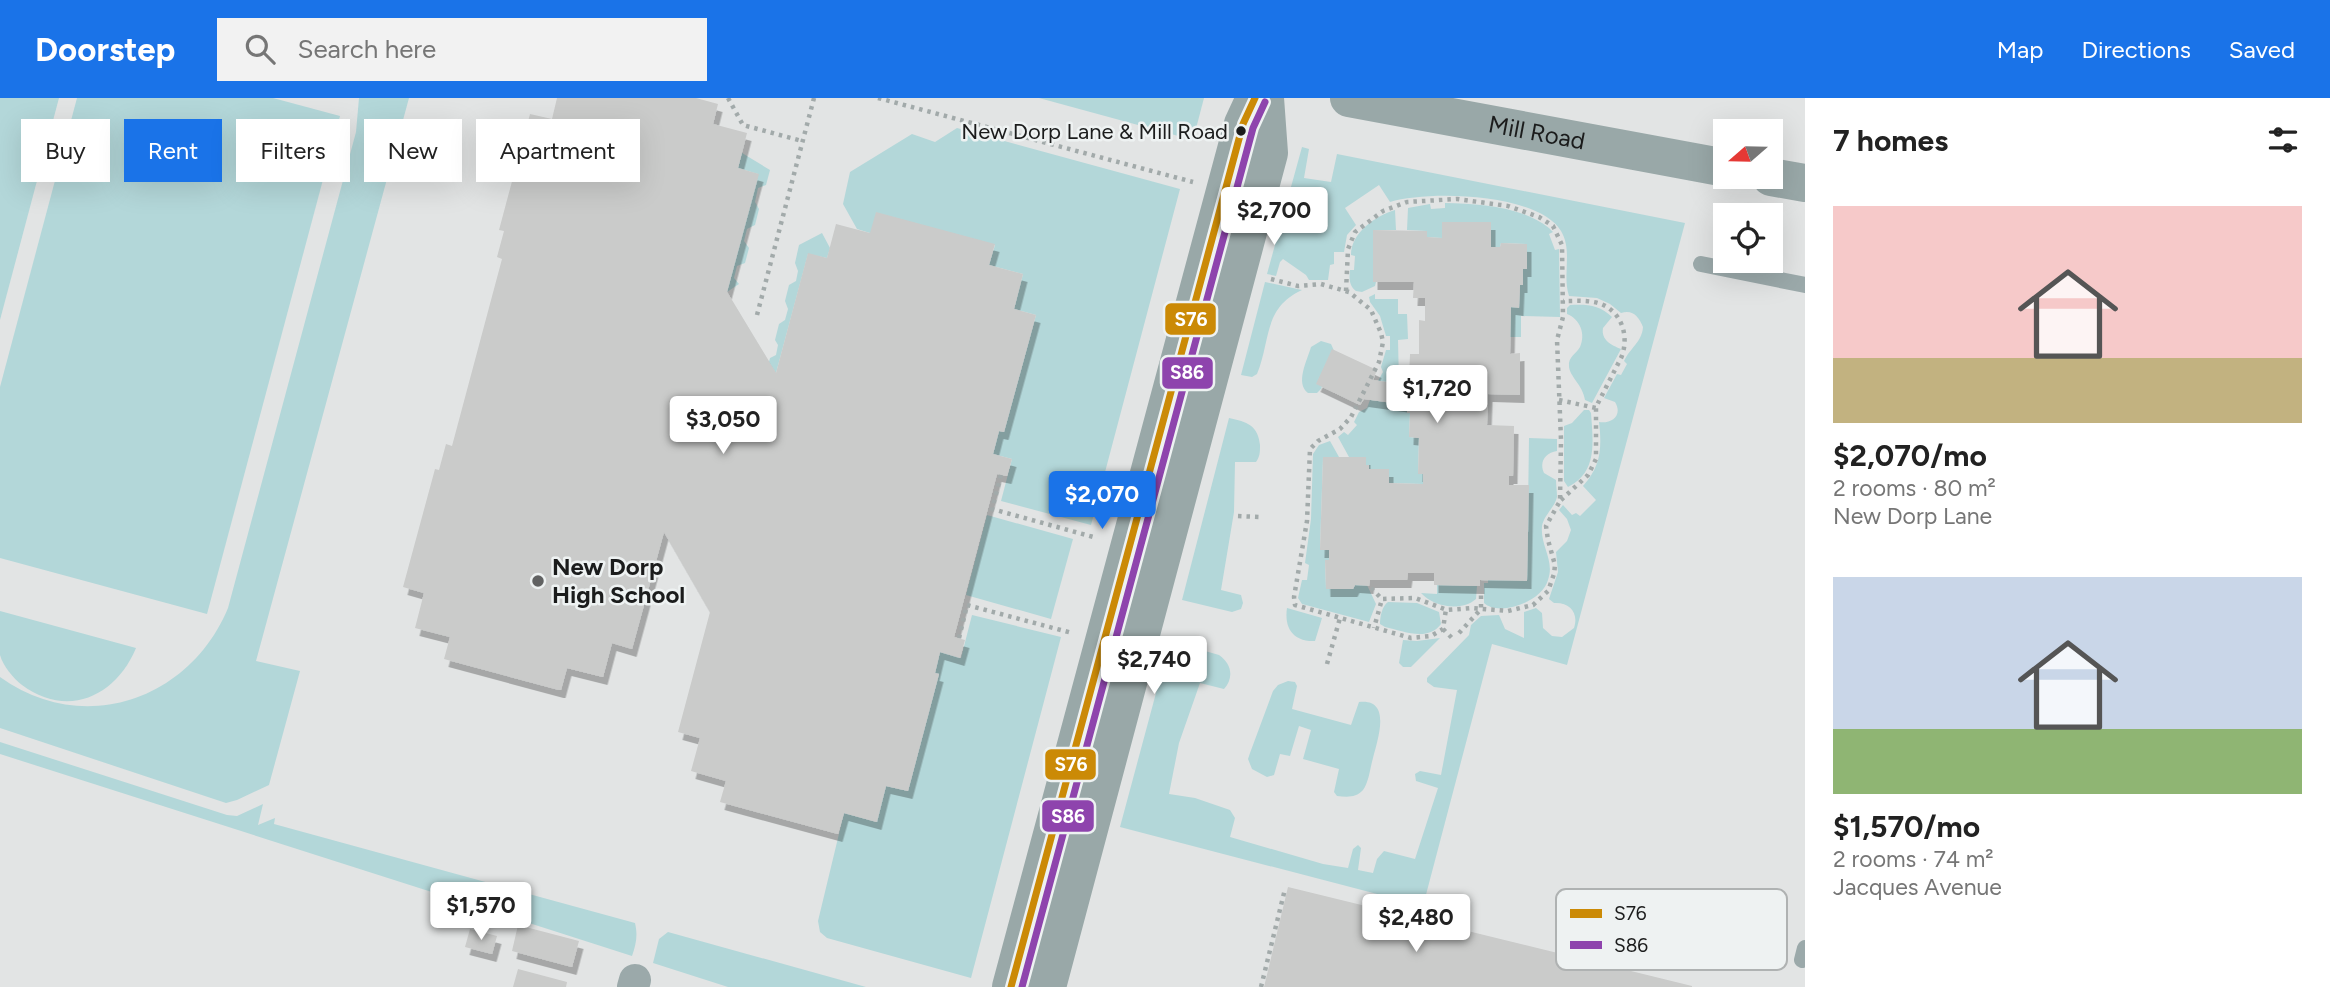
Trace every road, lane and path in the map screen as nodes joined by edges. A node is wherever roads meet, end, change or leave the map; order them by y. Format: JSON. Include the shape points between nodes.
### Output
{"nodes":[{"id":1,"x":728,"y":98,"type":"edge"},
{"id":2,"x":814,"y":98,"type":"edge"},
{"id":3,"x":878,"y":98,"type":"edge"},
{"id":4,"x":1255,"y":98,"type":"edge"},
{"id":5,"x":1265,"y":98,"type":"edge"},
{"id":6,"x":1349,"y":98,"type":"edge"},
{"id":7,"x":802,"y":141,"type":"junction"},
{"id":8,"x":1713,"y":166,"type":"edge"},
{"id":9,"x":1783,"y":179,"type":"edge"},
{"id":10,"x":1197,"y":183,"type":"dead end"},
{"id":11,"x":1805,"y":183,"type":"edge"},
{"id":12,"x":1701,"y":264,"type":"dead end"},
{"id":13,"x":1263,"y":277,"type":"dead end"},
{"id":14,"x":1805,"y":285,"type":"edge"},
{"id":15,"x":1346,"y":291,"type":"junction"},
{"id":16,"x":1563,"y":301,"type":"junction"},
{"id":17,"x":757,"y":314,"type":"dead end"},
{"id":18,"x":1559,"y":400,"type":"junction"},
{"id":19,"x":1596,"y":408,"type":"junction"},
{"id":20,"x":1001,"y":475,"type":"dead end"},
{"id":21,"x":1560,"y":501,"type":"junction"},
{"id":22,"x":1238,"y":516,"type":"dead end"},
{"id":23,"x":1260,"y":517,"type":"dead end"},
{"id":24,"x":1102,"y":539,"type":"dead end"},
{"id":25,"x":1371,"y":588,"type":"dead end"},
{"id":26,"x":1481,"y":590,"type":"dead end"},
{"id":27,"x":1382,"y":599,"type":"junction"},
{"id":28,"x":1446,"y":609,"type":"junction"},
{"id":29,"x":1481,"y":609,"type":"junction"},
{"id":30,"x":1340,"y":618,"type":"junction"},
{"id":31,"x":1374,"y":628,"type":"junction"},
{"id":32,"x":1443,"y":629,"type":"junction"},
{"id":33,"x":1459,"y":633,"type":"dead end"},
{"id":34,"x":1076,"y":635,"type":"dead end"},
{"id":35,"x":959,"y":638,"type":"dead end"},
{"id":36,"x":1453,"y":639,"type":"dead end"},
{"id":37,"x":1327,"y":664,"type":"dead end"},
{"id":38,"x":1285,"y":889,"type":"dead end"},
{"id":39,"x":1011,"y":987,"type":"edge"},
{"id":40,"x":1047,"y":987,"type":"edge"},
{"id":41,"x":1261,"y":987,"type":"edge"}],
"edges":[{"from":1,"to":7,"type":"path","via":[[743,125]]},
{"from":2,"to":7,"type":"path"},
{"from":3,"to":10,"type":"path"},
{"from":4,"to":39,"type":"street","via":[[1242,124]]},
{"from":5,"to":40,"type":"street","via":[[1269,153]]},
{"from":6,"to":8,"type":"street","name":"Mill Road"},
{"from":7,"to":17,"type":"path"},
{"from":9,"to":11,"type":"street"},
{"from":12,"to":14,"type":"lane"},
{"from":13,"to":15,"type":"path"},
{"from":15,"to":16,"type":"path","via":[[1350,239],[1360,226],[1399,204],[1457,199],[1508,206],[1553,226],[1562,245]]},
{"from":15,"to":30,"type":"path","via":[[1375,316],[1382,350],[1347,422],[1310,450],[1307,521],[1293,601],[1297,607]]},
{"from":16,"to":18,"type":"path","via":[[1557,340]]},
{"from":16,"to":19,"type":"path","via":[[1602,304],[1624,328],[1625,350]]},
{"from":18,"to":19,"type":"path"},
{"from":18,"to":21,"type":"path"},
{"from":19,"to":21,"type":"path","via":[[1596,459],[1588,475]]},
{"from":20,"to":24,"type":"path","via":[[992,509]]},
{"from":21,"to":29,"type":"path","via":[[1546,526],[1555,565],[1548,591],[1525,608]]},
{"from":22,"to":23,"type":"path"},
{"from":25,"to":27,"type":"path"},
{"from":26,"to":29,"type":"path"},
{"from":27,"to":28,"type":"path","via":[[1415,598]]},
{"from":27,"to":31,"type":"path"},
{"from":28,"to":29,"type":"path"},
{"from":28,"to":32,"type":"path"},
{"from":29,"to":33,"type":"path"},
{"from":30,"to":31,"type":"path"},
{"from":30,"to":37,"type":"path"},
{"from":31,"to":32,"type":"path","via":[[1411,638]]},
{"from":32,"to":36,"type":"path"},
{"from":34,"to":35,"type":"path","via":[[967,605]]},
{"from":38,"to":41,"type":"path"}]}
